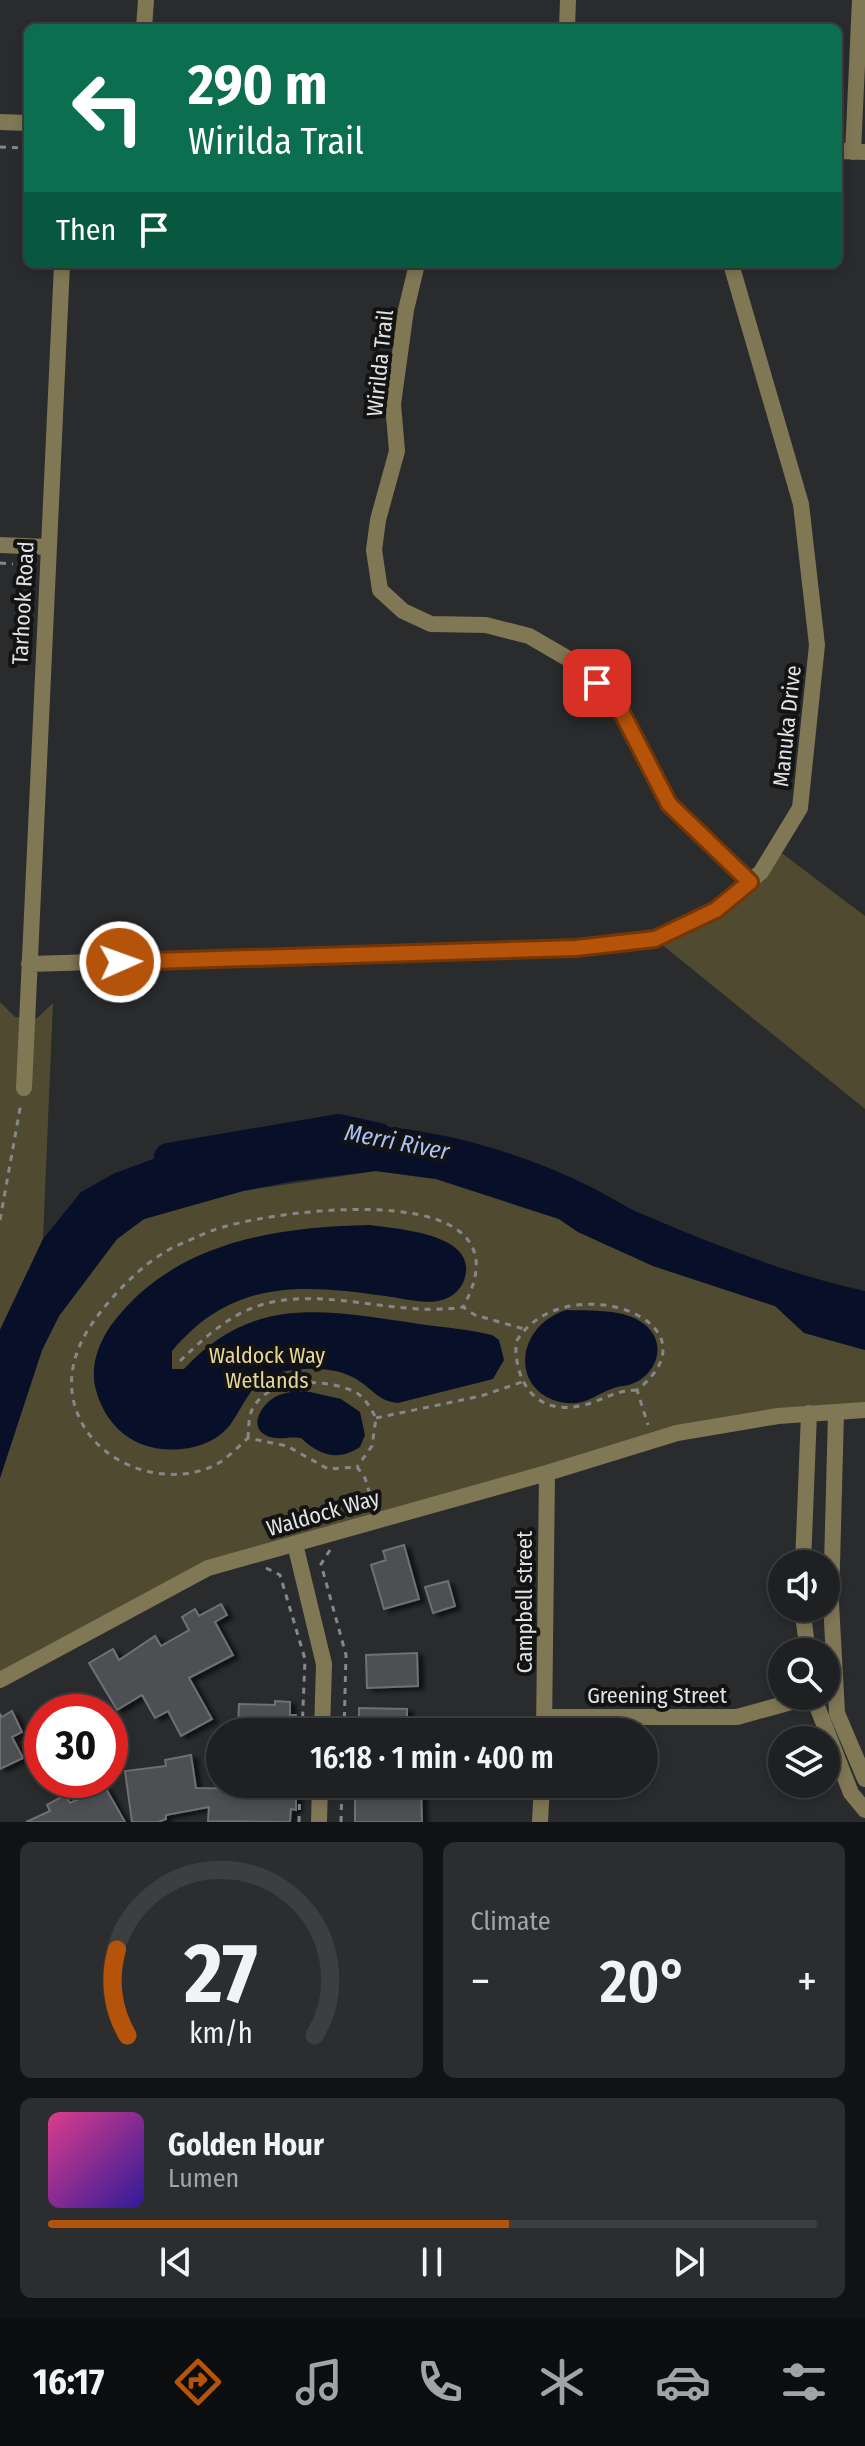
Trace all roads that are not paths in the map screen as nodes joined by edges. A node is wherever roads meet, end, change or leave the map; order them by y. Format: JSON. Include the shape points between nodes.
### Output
{"nodes":[{"id":1,"x":146,"y":0,"type":"edge"},
{"id":2,"x":568,"y":0,"type":"edge"},
{"id":3,"x":860,"y":0,"type":"edge"},
{"id":4,"x":144,"y":24,"type":"edge"},
{"id":5,"x":567,"y":24,"type":"edge"},
{"id":6,"x":0,"y":122,"type":"edge"},
{"id":7,"x":24,"y":123,"type":"edge"},
{"id":8,"x":852,"y":152,"type":"edge"},
{"id":9,"x":62,"y":268,"type":"edge"},
{"id":10,"x":416,"y":268,"type":"edge"},
{"id":11,"x":732,"y":268,"type":"edge"},
{"id":12,"x":0,"y":545,"type":"edge"},
{"id":13,"x":47,"y":547,"type":"junction"},
{"id":14,"x":750,"y":882,"type":"junction"},
{"id":15,"x":29,"y":964,"type":"junction"},
{"id":16,"x":24,"y":1088,"type":"road end"},
{"id":17,"x":865,"y":1410,"type":"edge"},
{"id":18,"x":809,"y":1413,"type":"junction"},
{"id":19,"x":836,"y":1413,"type":"junction"},
{"id":20,"x":547,"y":1473,"type":"junction"},
{"id":21,"x":295,"y":1544,"type":"junction"},
{"id":22,"x":804,"y":1550,"type":"edge"},
{"id":23,"x":831,"y":1638,"type":"edge"},
{"id":24,"x":0,"y":1680,"type":"edge"},
{"id":25,"x":768,"y":1708,"type":"edge"},
{"id":26,"x":818,"y":1710,"type":"edge"},
{"id":27,"x":836,"y":1710,"type":"edge"},
{"id":28,"x":322,"y":1718,"type":"edge"},
{"id":29,"x":544,"y":1718,"type":"edge"},
{"id":30,"x":658,"y":1720,"type":"edge"},
{"id":31,"x":865,"y":1779,"type":"edge"},
{"id":32,"x":320,"y":1798,"type":"edge"},
{"id":33,"x":541,"y":1798,"type":"edge"},
{"id":34,"x":865,"y":1810,"type":"edge"},
{"id":35,"x":319,"y":1822,"type":"edge"},
{"id":36,"x":540,"y":1822,"type":"edge"}],
"edges":[{"from":1,"to":4,"type":"street"},
{"from":2,"to":5,"type":"street"},
{"from":3,"to":8,"type":"street"},
{"from":6,"to":7,"type":"street"},
{"from":9,"to":13,"type":"street","name":"Tarhook Road"},
{"from":10,"to":14,"type":"street","name":"Wirilda Trail","via":[[393,404],[397,451],[374,550],[380,590],[403,611],[431,624],[529,636],[567,658],[620,709],[669,804]]},
{"from":11,"to":14,"type":"street","name":"Manuka Drive","via":[[801,504],[817,645],[800,808]]},
{"from":12,"to":13,"type":"street"},
{"from":13,"to":15,"type":"street","name":"Tarhook Road"},
{"from":14,"to":15,"type":"street","name":"Manuka Drive","via":[[716,910],[655,939],[629,942],[576,948]]},
{"from":15,"to":16,"type":"street","name":"Tarhook Road"},
{"from":17,"to":19,"type":"street","name":"Waldock Way"},
{"from":18,"to":19,"type":"street","name":"Waldock Way"},
{"from":18,"to":20,"type":"street","name":"Waldock Way","via":[[677,1433]]},
{"from":18,"to":22,"type":"street"},
{"from":19,"to":23,"type":"street"},
{"from":20,"to":21,"type":"street","name":"Waldock Way"},
{"from":20,"to":29,"type":"street","name":"Campbell street"},
{"from":21,"to":24,"type":"street","name":"Waldock Way","via":[[208,1568]]},
{"from":21,"to":28,"type":"street","via":[[324,1664]]},
{"from":25,"to":30,"type":"street","name":"Greening Street","via":[[737,1717]]},
{"from":26,"to":34,"type":"street","via":[[851,1793]]},
{"from":27,"to":31,"type":"street"},
{"from":32,"to":35,"type":"street"},
{"from":33,"to":36,"type":"street"}]}
